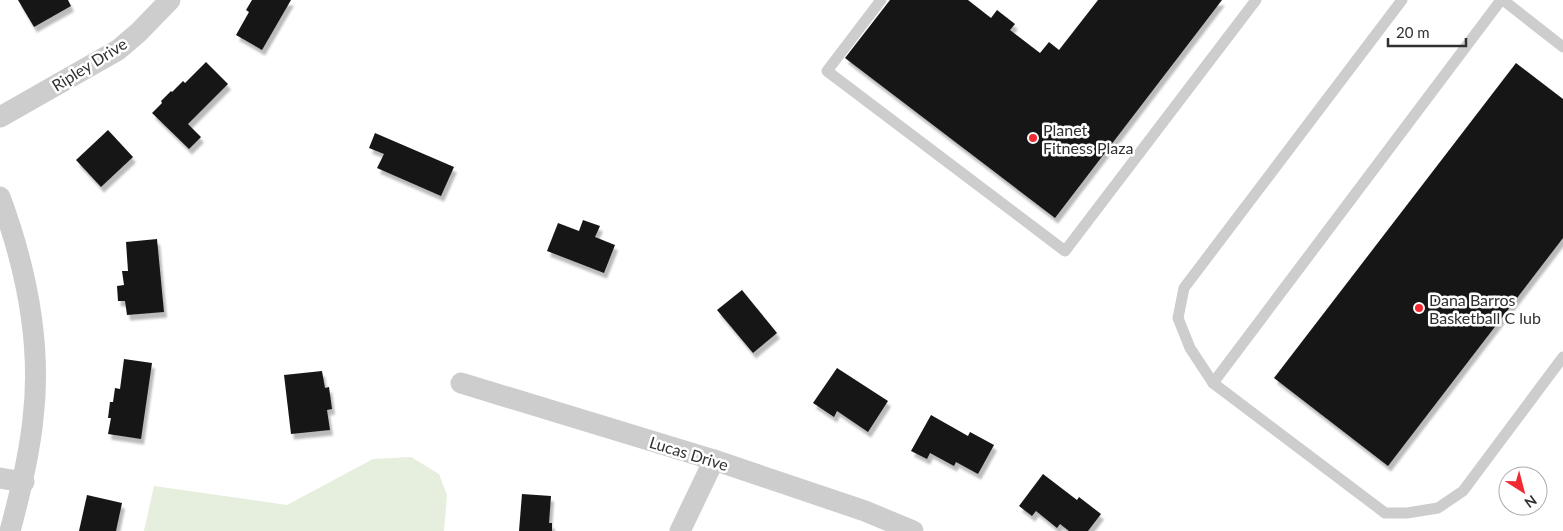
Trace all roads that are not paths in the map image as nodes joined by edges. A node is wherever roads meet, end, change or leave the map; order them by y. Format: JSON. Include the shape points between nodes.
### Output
{"nodes":[{"id":1,"x":170,"y":0,"type":"edge"},
{"id":2,"x":881,"y":0,"type":"edge"},
{"id":3,"x":1256,"y":0,"type":"edge"},
{"id":4,"x":1402,"y":0,"type":"edge"},
{"id":5,"x":1502,"y":0,"type":"edge"},
{"id":6,"x":1563,"y":48,"type":"edge"},
{"id":7,"x":0,"y":117,"type":"edge"},
{"id":8,"x":0,"y":197,"type":"edge"},
{"id":9,"x":1563,"y":357,"type":"edge"},
{"id":10,"x":461,"y":383,"type":"dead end"},
{"id":11,"x":1213,"y":383,"type":"junction"},
{"id":12,"x":714,"y":460,"type":"junction"},
{"id":13,"x":0,"y":478,"type":"edge"},
{"id":14,"x":24,"y":482,"type":"junction"},
{"id":15,"x":10,"y":531,"type":"edge"},
{"id":16,"x":680,"y":531,"type":"edge"},
{"id":17,"x":913,"y":531,"type":"edge"}],
"edges":[{"from":1,"to":7,"type":"street","name":"Ripley Drive","via":[[118,50]]},
{"from":2,"to":3,"type":"lane","via":[[827,71],[1065,251]]},
{"from":4,"to":11,"type":"lane","via":[[1184,288],[1178,318],[1190,348]]},
{"from":5,"to":6,"type":"lane"},
{"from":5,"to":11,"type":"lane"},
{"from":8,"to":14,"type":"street","via":[[24,272],[36,371]]},
{"from":9,"to":11,"type":"lane","via":[[1463,491],[1438,508],[1407,514],[1385,513]]},
{"from":10,"to":12,"type":"street","name":"Lucas Drive"},
{"from":12,"to":16,"type":"street"},
{"from":12,"to":17,"type":"street","name":"Lucas Drive","via":[[865,511]]},
{"from":13,"to":14,"type":"street"},
{"from":14,"to":15,"type":"street"}]}
